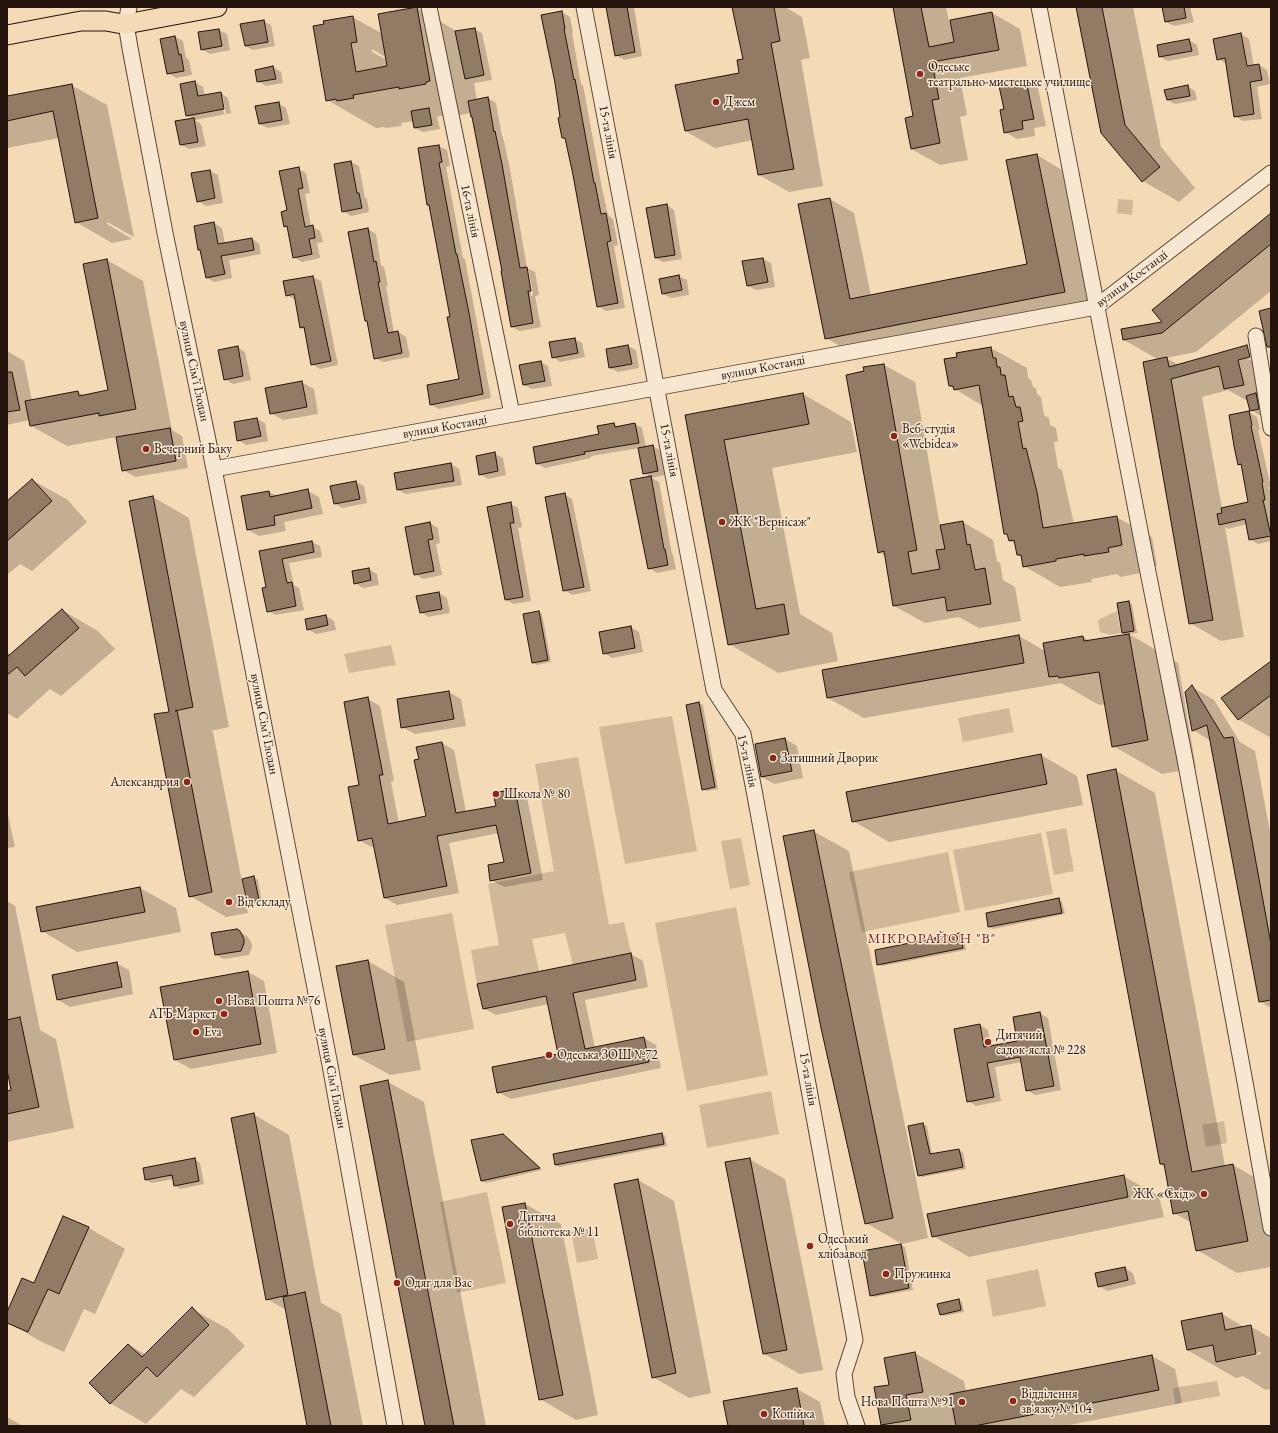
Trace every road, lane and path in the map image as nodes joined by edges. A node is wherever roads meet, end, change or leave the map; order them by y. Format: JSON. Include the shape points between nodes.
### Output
{"nodes":[{"id":1,"x":217,"y":7,"type":"edge"},
{"id":2,"x":428,"y":7,"type":"edge"},
{"id":3,"x":584,"y":7,"type":"edge"},
{"id":4,"x":1039,"y":7,"type":"edge"},
{"id":5,"x":128,"y":15,"type":"edge"},
{"id":6,"x":7,"y":35,"type":"edge"},
{"id":7,"x":1271,"y":172,"type":"edge"},
{"id":8,"x":1096,"y":307,"type":"junction"},
{"id":9,"x":1256,"y":336,"type":"dead end"},
{"id":10,"x":657,"y":388,"type":"junction"},
{"id":11,"x":512,"y":414,"type":"junction"},
{"id":12,"x":1271,"y":428,"type":"edge"},
{"id":13,"x":214,"y":469,"type":"junction"},
{"id":14,"x":1271,"y":1228,"type":"edge"},
{"id":15,"x":395,"y":1426,"type":"edge"},
{"id":16,"x":857,"y":1426,"type":"edge"}],
"edges":[{"from":1,"to":5,"type":"main road"},
{"from":2,"to":11,"type":"street","name":"16-та лінія"},
{"from":3,"to":10,"type":"street","name":"15-та лінія"},
{"from":4,"to":8,"type":"street"},
{"from":5,"to":6,"type":"main road","via":[[116,24],[106,20],[81,20]]},
{"from":5,"to":13,"type":"street","name":"вулиця Сім'ї Глодан","via":[[165,233]]},
{"from":7,"to":8,"type":"street","name":"вулиця Костанді"},
{"from":8,"to":10,"type":"street","name":"вулиця Костанді"},
{"from":8,"to":14,"type":"street","via":[[1186,762]]},
{"from":9,"to":12,"type":"street"},
{"from":10,"to":11,"type":"street","name":"вулиця Костанді"},
{"from":10,"to":16,"type":"street","name":"15-та лінія","via":[[714,690],[743,734],[753,783],[855,1340],[844,1374],[847,1397]]},
{"from":11,"to":13,"type":"street","name":"вулиця Костанді"},
{"from":13,"to":15,"type":"street","name":"вулиця Сім'ї Глодан","via":[[329,1057]]}]}
